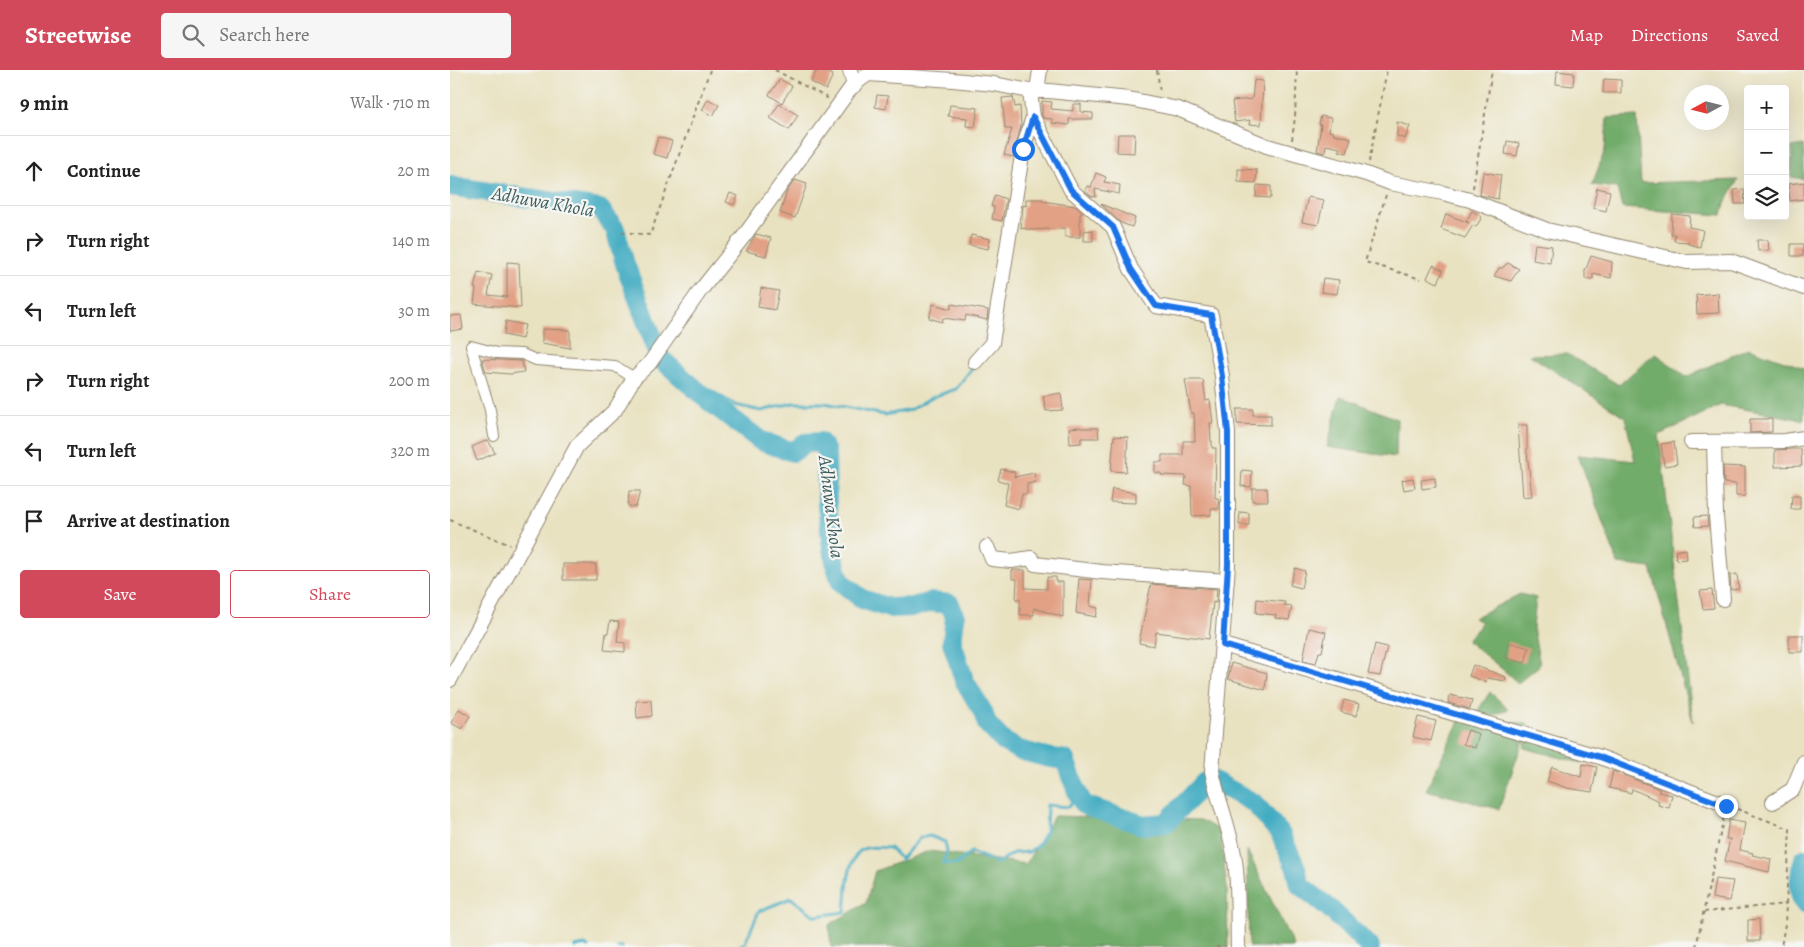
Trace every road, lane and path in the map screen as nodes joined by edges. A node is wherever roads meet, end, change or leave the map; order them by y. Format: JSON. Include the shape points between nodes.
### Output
{"nodes":[{"id":1,"x":710,"y":70,"type":"edge"},
{"id":2,"x":775,"y":70,"type":"edge"},
{"id":3,"x":850,"y":70,"type":"edge"},
{"id":4,"x":1040,"y":70,"type":"edge"},
{"id":5,"x":1157,"y":70,"type":"edge"},
{"id":6,"x":1297,"y":70,"type":"edge"},
{"id":7,"x":1387,"y":70,"type":"edge"},
{"id":8,"x":1492,"y":70,"type":"edge"},
{"id":9,"x":955,"y":75,"type":"edge"},
{"id":10,"x":854,"y":86,"type":"junction"},
{"id":11,"x":1034,"y":91,"type":"junction"},
{"id":12,"x":840,"y":105,"type":"junction"},
{"id":13,"x":1161,"y":106,"type":"junction"},
{"id":14,"x":1033,"y":117,"type":"junction"},
{"id":15,"x":1290,"y":152,"type":"junction"},
{"id":16,"x":1366,"y":174,"type":"junction"},
{"id":17,"x":1390,"y":183,"type":"junction"},
{"id":18,"x":1470,"y":200,"type":"junction"},
{"id":19,"x":622,"y":232,"type":"dead end"},
{"id":20,"x":1422,"y":279,"type":"dead end"},
{"id":21,"x":1804,"y":288,"type":"edge"},
{"id":22,"x":975,"y":362,"type":"dead end"},
{"id":23,"x":634,"y":378,"type":"junction"},
{"id":24,"x":494,"y":436,"type":"dead end"},
{"id":25,"x":1804,"y":438,"type":"edge"},
{"id":26,"x":1691,"y":442,"type":"dead end"},
{"id":27,"x":1714,"y":442,"type":"junction"},
{"id":28,"x":450,"y":520,"type":"edge"},
{"id":29,"x":988,"y":547,"type":"dead end"},
{"id":30,"x":521,"y":550,"type":"junction"},
{"id":31,"x":1227,"y":581,"type":"junction"},
{"id":32,"x":1723,"y":599,"type":"dead end"},
{"id":33,"x":1223,"y":645,"type":"junction"},
{"id":34,"x":450,"y":680,"type":"edge"},
{"id":35,"x":1804,"y":762,"type":"edge"},
{"id":36,"x":1773,"y":802,"type":"dead end"},
{"id":37,"x":1726,"y":806,"type":"junction"},
{"id":38,"x":1786,"y":904,"type":"junction"},
{"id":39,"x":1704,"y":912,"type":"junction"},
{"id":40,"x":1238,"y":947,"type":"edge"},
{"id":41,"x":1696,"y":947,"type":"edge"},
{"id":42,"x":1781,"y":947,"type":"edge"}],
"edges":[{"from":1,"to":19,"type":"path","via":[[650,235]]},
{"from":2,"to":12,"type":"path"},
{"from":3,"to":10,"type":"street"},
{"from":4,"to":11,"type":"street"},
{"from":5,"to":13,"type":"path"},
{"from":6,"to":15,"type":"path"},
{"from":7,"to":16,"type":"path"},
{"from":8,"to":18,"type":"path"},
{"from":9,"to":10,"type":"street","via":[[868,74]]},
{"from":9,"to":11,"type":"street"},
{"from":10,"to":12,"type":"street"},
{"from":11,"to":13,"type":"street","via":[[1129,99]]},
{"from":11,"to":14,"type":"street"},
{"from":12,"to":23,"type":"street","via":[[649,364]]},
{"from":13,"to":15,"type":"street","via":[[1178,109],[1266,146]]},
{"from":14,"to":22,"type":"street","via":[[1023,149],[992,344]]},
{"from":14,"to":31,"type":"street","via":[[1071,190],[1113,227],[1131,269],[1156,306],[1211,315],[1228,432]]},
{"from":15,"to":16,"type":"street"},
{"from":16,"to":17,"type":"street"},
{"from":17,"to":18,"type":"street"},
{"from":17,"to":20,"type":"path","via":[[1365,262]]},
{"from":18,"to":21,"type":"street","via":[[1547,230],[1686,262],[1731,261]]},
{"from":23,"to":24,"type":"street","via":[[615,366],[536,360],[522,354],[497,353],[471,346],[490,410]]},
{"from":23,"to":30,"type":"street","via":[[614,410],[577,446]]},
{"from":25,"to":27,"type":"street"},
{"from":26,"to":27,"type":"street"},
{"from":27,"to":32,"type":"street"},
{"from":28,"to":30,"type":"path"},
{"from":29,"to":31,"type":"street","via":[[992,559],[1031,558],[1035,564],[1102,572]]},
{"from":30,"to":34,"type":"street"},
{"from":31,"to":33,"type":"street"},
{"from":33,"to":37,"type":"street","via":[[1600,757]]},
{"from":33,"to":40,"type":"street","via":[[1212,771],[1235,863]]},
{"from":35,"to":36,"type":"street","via":[[1793,789]]},
{"from":37,"to":38,"type":"path","via":[[1790,829]]},
{"from":37,"to":39,"type":"path"},
{"from":38,"to":39,"type":"path"},
{"from":38,"to":42,"type":"path"},
{"from":39,"to":41,"type":"path"}]}
